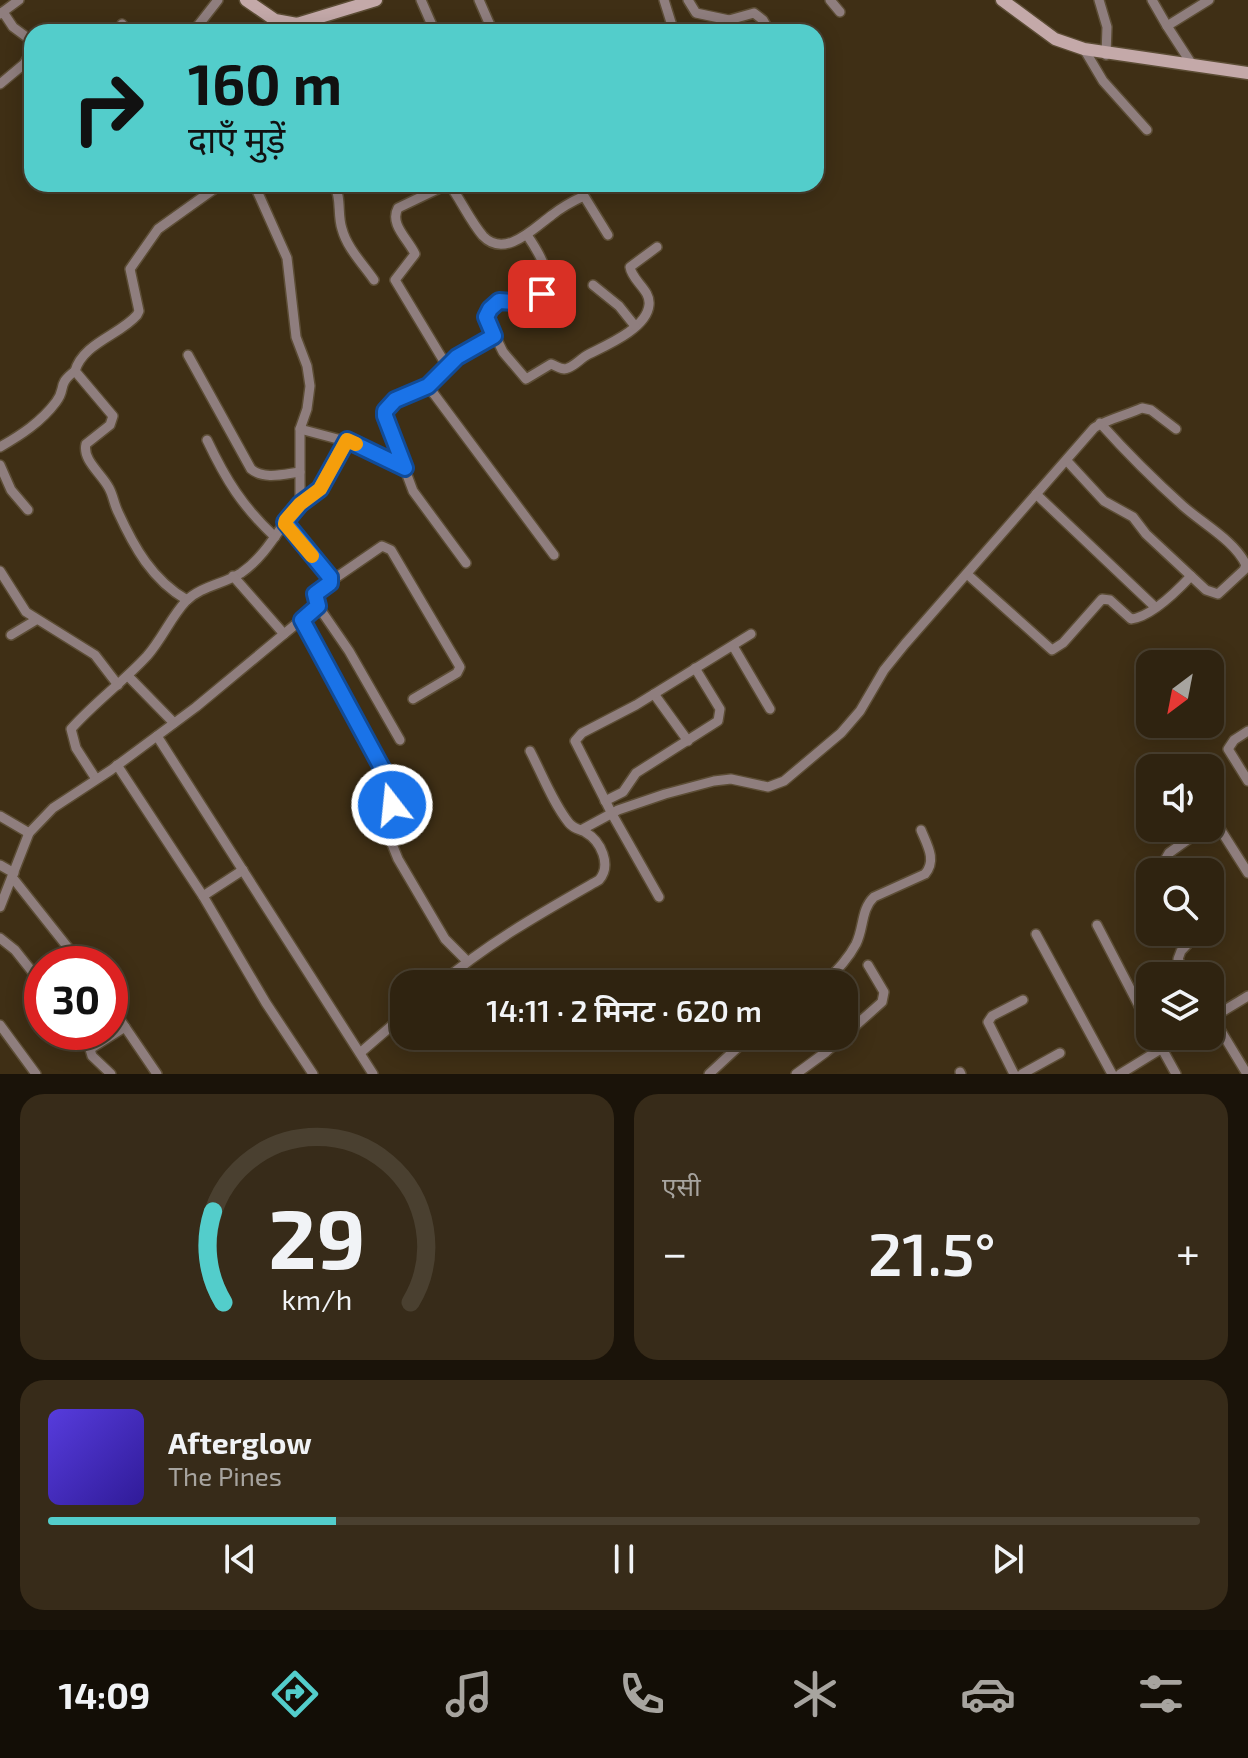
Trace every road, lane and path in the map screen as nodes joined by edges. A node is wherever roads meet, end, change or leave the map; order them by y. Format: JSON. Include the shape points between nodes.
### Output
{"nodes":[{"id":1,"x":19,"y":0,"type":"edge"},
{"id":2,"x":218,"y":0,"type":"edge"},
{"id":3,"x":246,"y":0,"type":"edge"},
{"id":4,"x":376,"y":0,"type":"edge"},
{"id":5,"x":421,"y":0,"type":"edge"},
{"id":6,"x":479,"y":0,"type":"edge"},
{"id":7,"x":664,"y":0,"type":"edge"},
{"id":8,"x":688,"y":0,"type":"edge"},
{"id":9,"x":830,"y":0,"type":"edge"},
{"id":10,"x":1002,"y":0,"type":"edge"},
{"id":11,"x":1099,"y":0,"type":"edge"},
{"id":12,"x":1152,"y":0,"type":"edge"},
{"id":13,"x":1209,"y":0,"type":"edge"},
{"id":14,"x":840,"y":12,"type":"dead end"},
{"id":15,"x":2,"y":13,"type":"edge"},
{"id":16,"x":729,"y":20,"type":"junction"},
{"id":17,"x":199,"y":24,"type":"edge"},
{"id":18,"x":276,"y":24,"type":"edge"},
{"id":19,"x":288,"y":24,"type":"edge"},
{"id":20,"x":432,"y":24,"type":"edge"},
{"id":21,"x":490,"y":24,"type":"edge"},
{"id":22,"x":672,"y":24,"type":"edge"},
{"id":23,"x":731,"y":24,"type":"edge"},
{"id":24,"x":765,"y":24,"type":"edge"},
{"id":25,"x":1167,"y":26,"type":"junction"},
{"id":26,"x":24,"y":35,"type":"edge"},
{"id":27,"x":1084,"y":49,"type":"junction"},
{"id":28,"x":1106,"y":55,"type":"junction"},
{"id":29,"x":24,"y":64,"type":"edge"},
{"id":30,"x":1193,"y":66,"type":"junction"},
{"id":31,"x":1248,"y":73,"type":"edge"},
{"id":32,"x":0,"y":84,"type":"edge"},
{"id":33,"x":1147,"y":130,"type":"dead end"},
{"id":34,"x":208,"y":192,"type":"edge"},
{"id":35,"x":258,"y":192,"type":"edge"},
{"id":36,"x":337,"y":192,"type":"edge"},
{"id":37,"x":431,"y":192,"type":"edge"},
{"id":38,"x":453,"y":192,"type":"edge"},
{"id":39,"x":527,"y":235,"type":"junction"},
{"id":40,"x":608,"y":235,"type":"dead end"},
{"id":41,"x":657,"y":247,"type":"dead end"},
{"id":42,"x":374,"y":280,"type":"dead end"},
{"id":43,"x":593,"y":285,"type":"dead end"},
{"id":44,"x":635,"y":326,"type":"junction"},
{"id":45,"x":494,"y":336,"type":"junction"},
{"id":46,"x":188,"y":355,"type":"dead end"},
{"id":47,"x":448,"y":368,"type":"junction"},
{"id":48,"x":75,"y":371,"type":"junction"},
{"id":49,"x":428,"y":386,"type":"junction"},
{"id":50,"x":1100,"y":423,"type":"junction"},
{"id":51,"x":300,"y":429,"type":"junction"},
{"id":52,"x":1176,"y":429,"type":"dead end"},
{"id":53,"x":207,"y":440,"type":"dead end"},
{"id":54,"x":347,"y":440,"type":"junction"},
{"id":55,"x":0,"y":447,"type":"edge"},
{"id":56,"x":1067,"y":461,"type":"junction"},
{"id":57,"x":0,"y":465,"type":"edge"},
{"id":58,"x":405,"y":468,"type":"junction"},
{"id":59,"x":300,"y":472,"type":"junction"},
{"id":60,"x":1036,"y":494,"type":"junction"},
{"id":61,"x":300,"y":504,"type":"junction"},
{"id":62,"x":28,"y":510,"type":"dead end"},
{"id":63,"x":285,"y":522,"type":"junction"},
{"id":64,"x":275,"y":537,"type":"junction"},
{"id":65,"x":554,"y":555,"type":"dead end"},
{"id":66,"x":466,"y":563,"type":"dead end"},
{"id":67,"x":0,"y":571,"type":"edge"},
{"id":68,"x":967,"y":574,"type":"junction"},
{"id":69,"x":233,"y":576,"type":"junction"},
{"id":70,"x":1191,"y":576,"type":"junction"},
{"id":71,"x":331,"y":581,"type":"junction"},
{"id":72,"x":187,"y":600,"type":"junction"},
{"id":73,"x":318,"y":606,"type":"junction"},
{"id":74,"x":1155,"y":607,"type":"junction"},
{"id":75,"x":36,"y":620,"type":"junction"},
{"id":76,"x":302,"y":620,"type":"junction"},
{"id":77,"x":284,"y":634,"type":"junction"},
{"id":78,"x":751,"y":634,"type":"dead end"},
{"id":79,"x":11,"y":635,"type":"dead end"},
{"id":80,"x":733,"y":646,"type":"junction"},
{"id":81,"x":695,"y":668,"type":"junction"},
{"id":82,"x":128,"y":676,"type":"junction"},
{"id":83,"x":118,"y":685,"type":"junction"},
{"id":84,"x":654,"y":694,"type":"junction"},
{"id":85,"x":413,"y":699,"type":"dead end"},
{"id":86,"x":770,"y":709,"type":"dead end"},
{"id":87,"x":174,"y":723,"type":"junction"},
{"id":88,"x":1248,"y":731,"type":"edge"},
{"id":89,"x":157,"y":736,"type":"junction"},
{"id":90,"x":400,"y":740,"type":"dead end"},
{"id":91,"x":688,"y":741,"type":"junction"},
{"id":92,"x":530,"y":751,"type":"dead end"},
{"id":93,"x":117,"y":765,"type":"junction"},
{"id":94,"x":96,"y":779,"type":"junction"},
{"id":95,"x":1248,"y":781,"type":"edge"},
{"id":96,"x":605,"y":801,"type":"junction"},
{"id":97,"x":612,"y":814,"type":"junction"},
{"id":98,"x":0,"y":816,"type":"edge"},
{"id":99,"x":581,"y":830,"type":"junction"},
{"id":100,"x":921,"y":830,"type":"dead end"},
{"id":101,"x":29,"y":833,"type":"junction"},
{"id":102,"x":1224,"y":837,"type":"edge"},
{"id":103,"x":1184,"y":842,"type":"edge"},
{"id":104,"x":1166,"y":858,"type":"edge"},
{"id":105,"x":0,"y":865,"type":"edge"},
{"id":106,"x":243,"y":870,"type":"junction"},
{"id":107,"x":1248,"y":873,"type":"edge"},
{"id":108,"x":13,"y":875,"type":"junction"},
{"id":109,"x":3,"y":892,"type":"edge"},
{"id":110,"x":203,"y":896,"type":"junction"},
{"id":111,"x":659,"y":897,"type":"dead end"},
{"id":112,"x":0,"y":907,"type":"edge"},
{"id":113,"x":1097,"y":925,"type":"dead end"},
{"id":114,"x":1036,"y":934,"type":"dead end"},
{"id":115,"x":0,"y":938,"type":"edge"},
{"id":116,"x":67,"y":946,"type":"edge"},
{"id":117,"x":24,"y":961,"type":"edge"},
{"id":118,"x":467,"y":961,"type":"junction"},
{"id":119,"x":868,"y":965,"type":"dead end"},
{"id":120,"x":456,"y":970,"type":"edge"},
{"id":121,"x":834,"y":970,"type":"edge"},
{"id":122,"x":1248,"y":996,"type":"edge"},
{"id":123,"x":1023,"y":1000,"type":"dead end"},
{"id":124,"x":1136,"y":1000,"type":"edge"},
{"id":125,"x":1224,"y":1009,"type":"edge"},
{"id":126,"x":0,"y":1025,"type":"edge"},
{"id":127,"x":390,"y":1027,"type":"edge"},
{"id":128,"x":128,"y":1031,"type":"edge"},
{"id":129,"x":1224,"y":1037,"type":"edge"},
{"id":130,"x":90,"y":1050,"type":"edge"},
{"id":131,"x":735,"y":1050,"type":"edge"},
{"id":132,"x":1159,"y":1050,"type":"edge"},
{"id":133,"x":1162,"y":1050,"type":"edge"},
{"id":134,"x":360,"y":1053,"type":"junction"},
{"id":135,"x":1060,"y":1053,"type":"dead end"},
{"id":136,"x":36,"y":1074,"type":"edge"},
{"id":137,"x":111,"y":1074,"type":"edge"},
{"id":138,"x":157,"y":1074,"type":"edge"},
{"id":139,"x":313,"y":1074,"type":"edge"},
{"id":140,"x":373,"y":1074,"type":"edge"},
{"id":141,"x":709,"y":1074,"type":"edge"},
{"id":142,"x":796,"y":1074,"type":"edge"},
{"id":143,"x":1014,"y":1074,"type":"edge"},
{"id":144,"x":1022,"y":1074,"type":"edge"},
{"id":145,"x":1112,"y":1074,"type":"edge"},
{"id":146,"x":1120,"y":1074,"type":"edge"},
{"id":147,"x":1176,"y":1074,"type":"edge"},
{"id":148,"x":1247,"y":1074,"type":"edge"}],
"edges":[{"from":1,"to":15,"type":"street"},
{"from":2,"to":17,"type":"street"},
{"from":3,"to":18,"type":"street"},
{"from":4,"to":19,"type":"street","via":[[307,23]]},
{"from":5,"to":20,"type":"street"},
{"from":6,"to":21,"type":"street"},
{"from":7,"to":22,"type":"street"},
{"from":8,"to":16,"type":"street","via":[[696,13]]},
{"from":9,"to":14,"type":"street"},
{"from":10,"to":27,"type":"street","via":[[1055,39]]},
{"from":11,"to":28,"type":"street","via":[[1107,27]]},
{"from":12,"to":25,"type":"street"},
{"from":13,"to":25,"type":"street"},
{"from":15,"to":26,"type":"street"},
{"from":16,"to":23,"type":"street"},
{"from":16,"to":24,"type":"street","via":[[754,13]]},
{"from":25,"to":30,"type":"street"},
{"from":27,"to":28,"type":"street"},
{"from":27,"to":33,"type":"street","via":[[1103,81]]},
{"from":28,"to":30,"type":"street"},
{"from":29,"to":32,"type":"street"},
{"from":30,"to":31,"type":"street"},
{"from":34,"to":48,"type":"street","via":[[148,240],[130,269],[137,315],[93,348]]},
{"from":35,"to":51,"type":"street","via":[[287,258],[296,337],[307,366],[310,386]]},
{"from":36,"to":42,"type":"street","via":[[341,227]]},
{"from":37,"to":47,"type":"street","via":[[394,214],[415,254],[395,280]]},
{"from":38,"to":39,"type":"street","via":[[492,243]]},
{"from":39,"to":40,"type":"street","via":[[584,196]]},
{"from":39,"to":45,"type":"street","via":[[548,277],[532,303],[502,300],[490,309],[486,321]]},
{"from":41,"to":44,"type":"street","via":[[630,267],[649,297]]},
{"from":43,"to":44,"type":"street"},
{"from":44,"to":45,"type":"street","via":[[568,368],[551,364],[528,379]]},
{"from":45,"to":47,"type":"street"},
{"from":46,"to":59,"type":"street","via":[[251,469],[265,476]]},
{"from":47,"to":49,"type":"street"},
{"from":48,"to":55,"type":"street","via":[[44,415]]},
{"from":48,"to":72,"type":"street","via":[[113,416],[110,425],[86,444],[86,454],[109,487],[144,561],[169,590]]},
{"from":49,"to":58,"type":"street","via":[[403,395],[385,411]]},
{"from":49,"to":65,"type":"street"},
{"from":50,"to":52,"type":"street","via":[[1142,408]]},
{"from":50,"to":56,"type":"street"},
{"from":50,"to":70,"type":"street","via":[[1246,565],[1218,594]]},
{"from":51,"to":54,"type":"street"},
{"from":51,"to":59,"type":"street"},
{"from":53,"to":64,"type":"street","via":[[239,500]]},
{"from":54,"to":58,"type":"street"},
{"from":54,"to":61,"type":"street","via":[[320,489]]},
{"from":56,"to":60,"type":"street"},
{"from":56,"to":70,"type":"street","via":[[1104,501],[1133,517]]},
{"from":57,"to":62,"type":"street"},
{"from":58,"to":66,"type":"street","via":[[413,491]]},
{"from":59,"to":61,"type":"street"},
{"from":60,"to":68,"type":"street"},
{"from":60,"to":74,"type":"street"},
{"from":61,"to":63,"type":"street"},
{"from":63,"to":64,"type":"street"},
{"from":63,"to":71,"type":"street"},
{"from":64,"to":69,"type":"street","via":[[259,558]]},
{"from":67,"to":75,"type":"street"},
{"from":68,"to":74,"type":"street","via":[[1052,650],[1102,599],[1131,619]]},
{"from":68,"to":97,"type":"street","via":[[884,670],[841,733],[784,781],[768,787],[714,781]]},
{"from":69,"to":72,"type":"street"},
{"from":69,"to":77,"type":"street"},
{"from":70,"to":74,"type":"street"},
{"from":71,"to":73,"type":"street","via":[[315,594]]},
{"from":71,"to":85,"type":"street","via":[[382,546],[391,550],[460,667]]},
{"from":72,"to":82,"type":"street"},
{"from":73,"to":76,"type":"street"},
{"from":73,"to":90,"type":"street"},
{"from":75,"to":79,"type":"street"},
{"from":75,"to":83,"type":"street","via":[[95,655]]},
{"from":76,"to":77,"type":"street"},
{"from":76,"to":118,"type":"street","via":[[389,781],[392,844],[398,859],[445,939]]},
{"from":77,"to":87,"type":"street"},
{"from":78,"to":80,"type":"street"},
{"from":80,"to":81,"type":"street"},
{"from":80,"to":86,"type":"street"},
{"from":81,"to":84,"type":"street"},
{"from":81,"to":91,"type":"street","via":[[720,717]]},
{"from":82,"to":83,"type":"street"},
{"from":82,"to":87,"type":"street"},
{"from":83,"to":94,"type":"street","via":[[71,729],[76,748]]},
{"from":84,"to":91,"type":"street"},
{"from":84,"to":96,"type":"street","via":[[575,741]]},
{"from":87,"to":89,"type":"street"},
{"from":88,"to":95,"type":"street","via":[[1228,749]]},
{"from":89,"to":93,"type":"street"},
{"from":89,"to":106,"type":"street"},
{"from":91,"to":96,"type":"street","via":[[636,773],[623,792]]},
{"from":92,"to":99,"type":"street","via":[[568,821]]},
{"from":93,"to":94,"type":"street"},
{"from":93,"to":110,"type":"street"},
{"from":94,"to":101,"type":"street","via":[[53,808]]},
{"from":96,"to":97,"type":"street"},
{"from":97,"to":99,"type":"street"},
{"from":97,"to":111,"type":"street"},
{"from":98,"to":101,"type":"street"},
{"from":99,"to":118,"type":"street","via":[[598,846],[606,867],[602,876]]},
{"from":100,"to":121,"type":"street","via":[[930,868],[868,903],[854,946]]},
{"from":101,"to":108,"type":"street"},
{"from":102,"to":107,"type":"street"},
{"from":103,"to":104,"type":"street"},
{"from":105,"to":108,"type":"street"},
{"from":106,"to":110,"type":"street"},
{"from":106,"to":134,"type":"street"},
{"from":108,"to":109,"type":"street"},
{"from":108,"to":116,"type":"street"},
{"from":109,"to":112,"type":"street"},
{"from":110,"to":139,"type":"street"},
{"from":113,"to":124,"type":"street"},
{"from":114,"to":145,"type":"street"},
{"from":115,"to":117,"type":"street"},
{"from":118,"to":120,"type":"street"},
{"from":119,"to":142,"type":"street","via":[[884,992],[882,1002]]},
{"from":122,"to":125,"type":"street"},
{"from":123,"to":143,"type":"street","via":[[988,1022]]},
{"from":126,"to":136,"type":"street"},
{"from":127,"to":134,"type":"street"},
{"from":128,"to":138,"type":"street"},
{"from":129,"to":148,"type":"street"},
{"from":130,"to":137,"type":"street"},
{"from":131,"to":141,"type":"street"},
{"from":132,"to":146,"type":"street"},
{"from":133,"to":147,"type":"street"},
{"from":134,"to":140,"type":"street"},
{"from":135,"to":144,"type":"street"}]}
